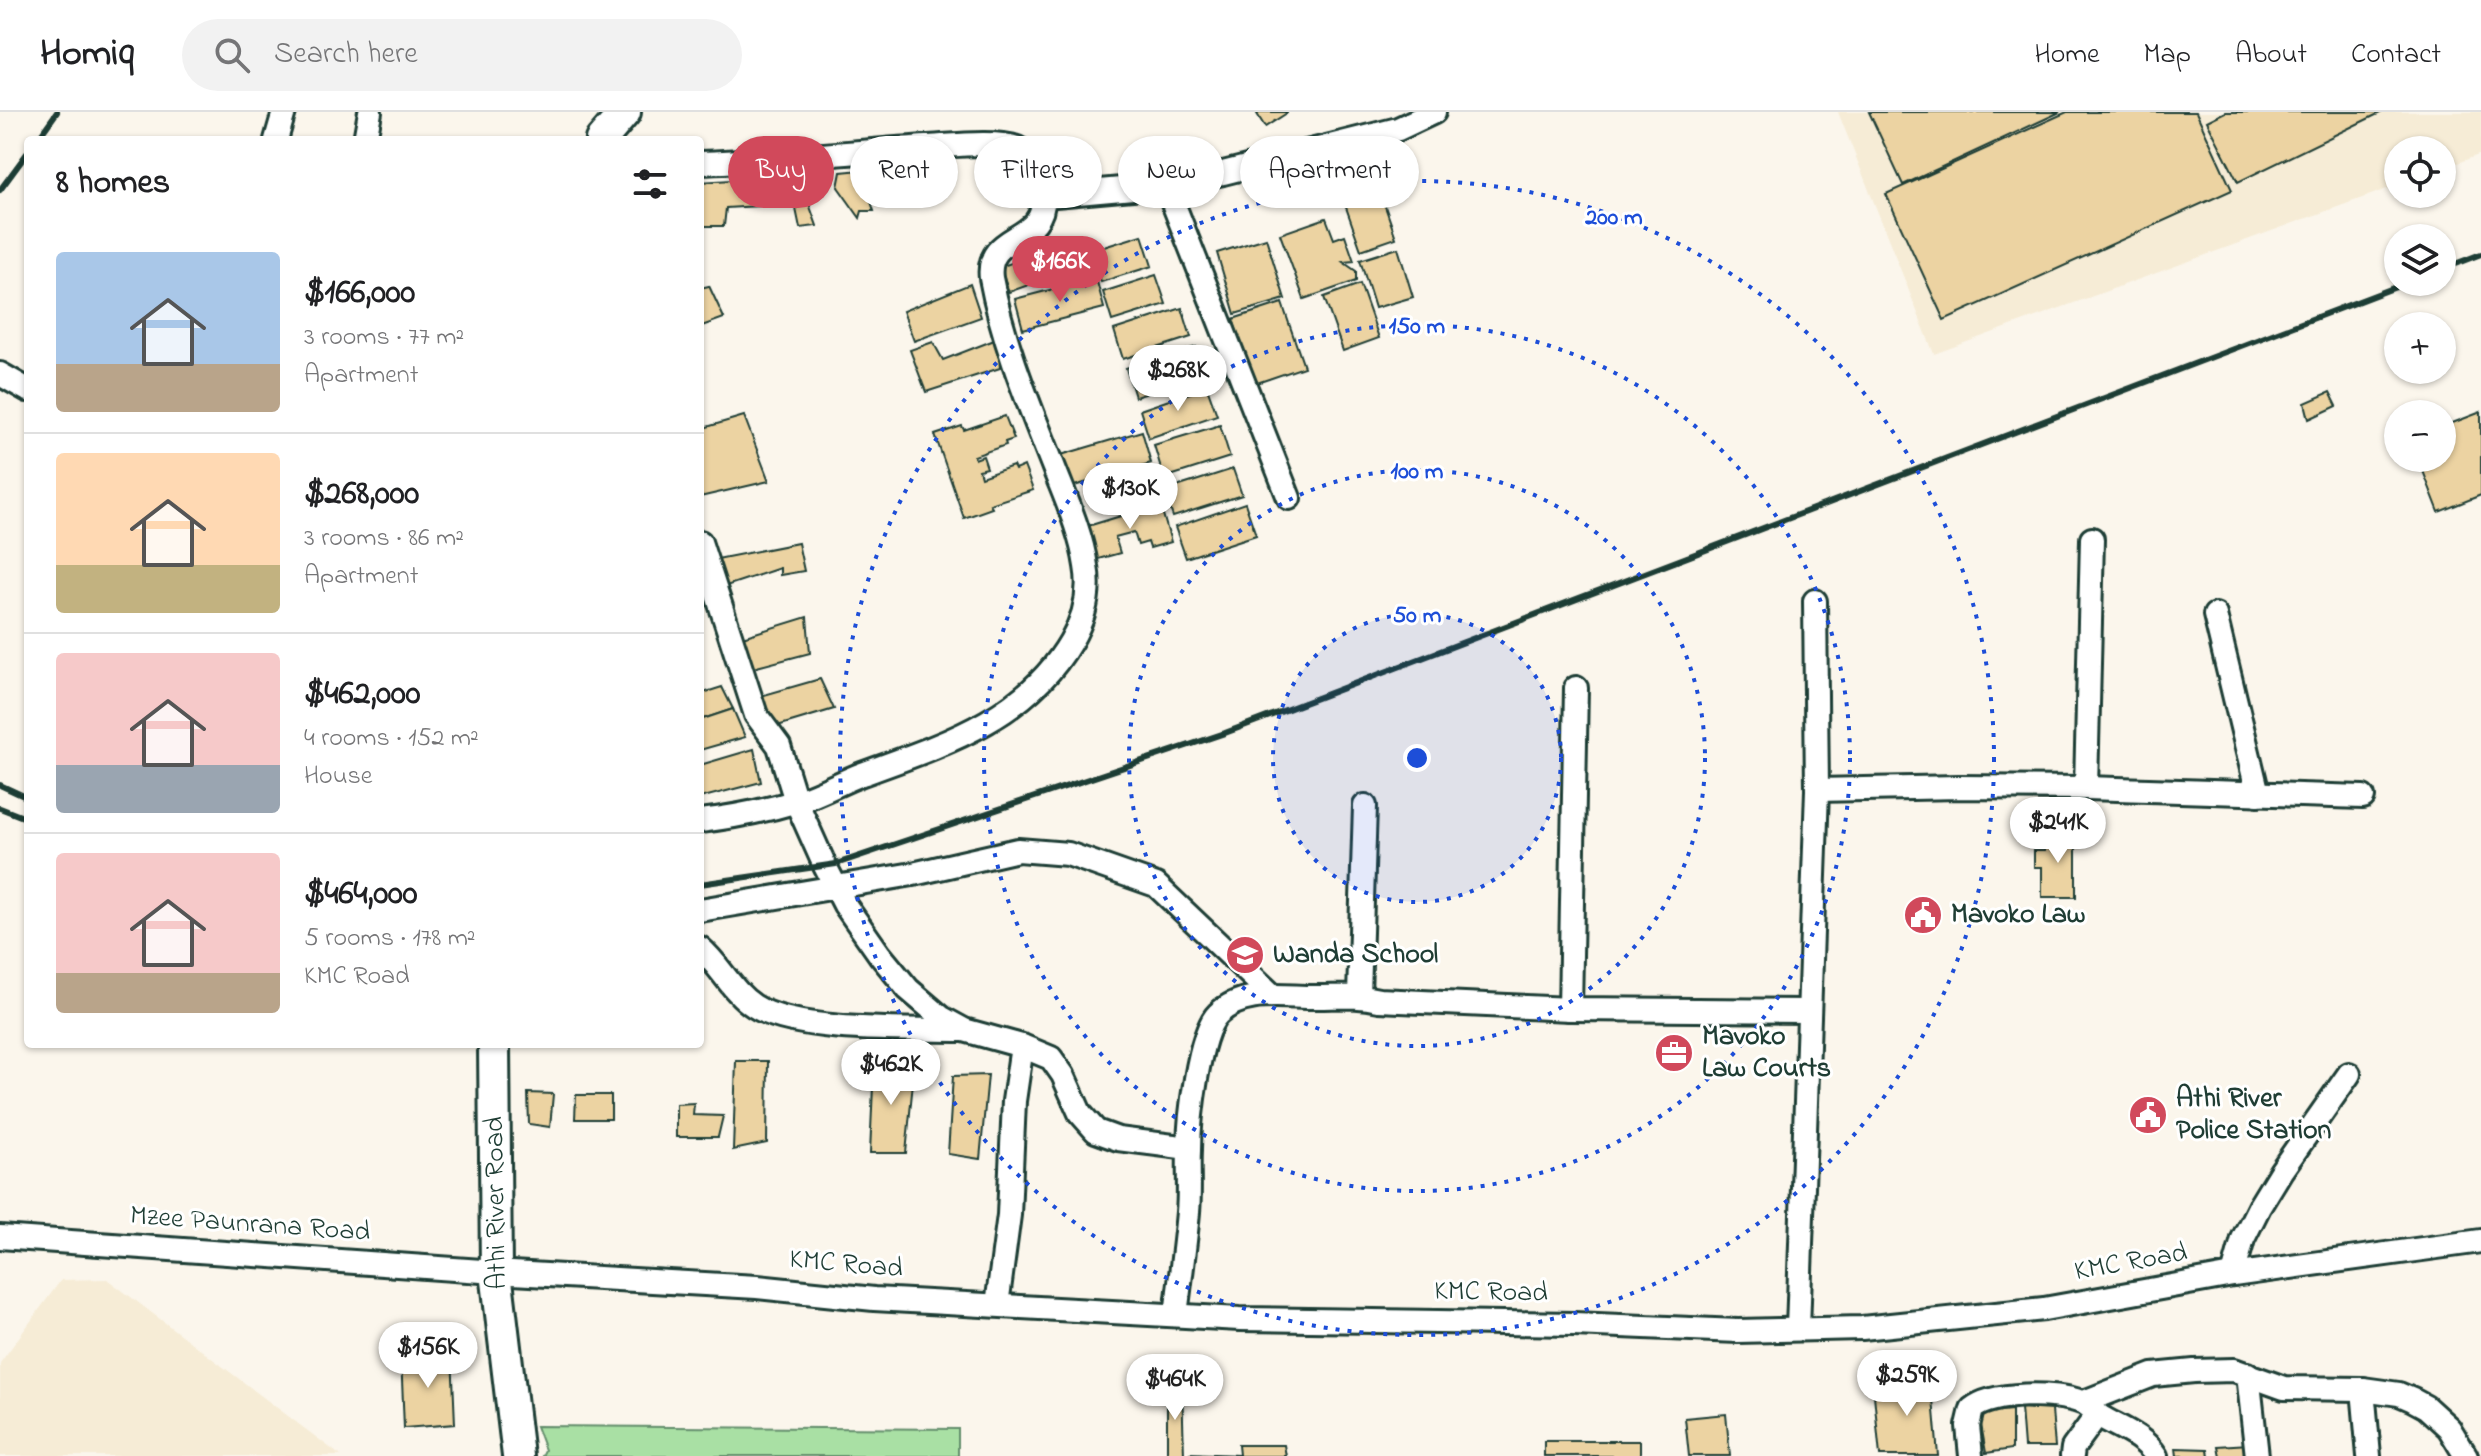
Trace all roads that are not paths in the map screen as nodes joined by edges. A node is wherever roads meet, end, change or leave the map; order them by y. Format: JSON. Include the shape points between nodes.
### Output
{"nodes":[{"id":1,"x":284,"y":112,"type":"edge"},
{"id":2,"x":370,"y":112,"type":"edge"},
{"id":3,"x":624,"y":112,"type":"edge"},
{"id":4,"x":1434,"y":112,"type":"edge"},
{"id":5,"x":277,"y":136,"type":"edge"},
{"id":6,"x":366,"y":136,"type":"edge"},
{"id":7,"x":604,"y":136,"type":"edge"},
{"id":8,"x":974,"y":145,"type":"edge"},
{"id":9,"x":704,"y":163,"type":"edge"},
{"id":10,"x":1224,"y":172,"type":"edge"},
{"id":11,"x":1042,"y":208,"type":"edge"},
{"id":12,"x":1175,"y":208,"type":"edge"},
{"id":13,"x":0,"y":374,"type":"edge"},
{"id":14,"x":24,"y":388,"type":"edge"},
{"id":15,"x":1289,"y":498,"type":"dead end"},
{"id":16,"x":2092,"y":539,"type":"dead end"},
{"id":17,"x":704,"y":554,"type":"edge"},
{"id":18,"x":1815,"y":601,"type":"dead end"},
{"id":19,"x":2215,"y":615,"type":"dead end"},
{"id":20,"x":1576,"y":688,"type":"dead end"},
{"id":21,"x":2086,"y":788,"type":"junction"},
{"id":22,"x":1817,"y":790,"type":"junction"},
{"id":23,"x":2258,"y":794,"type":"junction"},
{"id":24,"x":2363,"y":797,"type":"dead end"},
{"id":25,"x":796,"y":801,"type":"junction"},
{"id":26,"x":1365,"y":806,"type":"dead end"},
{"id":27,"x":704,"y":821,"type":"edge"},
{"id":28,"x":836,"y":887,"type":"junction"},
{"id":29,"x":704,"y":909,"type":"edge"},
{"id":30,"x":704,"y":951,"type":"edge"},
{"id":31,"x":1272,"y":995,"type":"junction"},
{"id":32,"x":1359,"y":995,"type":"junction"},
{"id":33,"x":1570,"y":1009,"type":"junction"},
{"id":34,"x":1808,"y":1011,"type":"junction"},
{"id":35,"x":964,"y":1030,"type":"junction"},
{"id":36,"x":1022,"y":1046,"type":"junction"},
{"id":37,"x":494,"y":1048,"type":"edge"},
{"id":38,"x":2349,"y":1074,"type":"dead end"},
{"id":39,"x":1189,"y":1148,"type":"junction"},
{"id":40,"x":0,"y":1237,"type":"edge"},
{"id":41,"x":2481,"y":1241,"type":"edge"},
{"id":42,"x":496,"y":1272,"type":"junction"},
{"id":43,"x":2233,"y":1275,"type":"junction"},
{"id":44,"x":997,"y":1305,"type":"junction"},
{"id":45,"x":1176,"y":1315,"type":"junction"},
{"id":46,"x":1798,"y":1329,"type":"junction"},
{"id":47,"x":2248,"y":1374,"type":"junction"},
{"id":48,"x":2363,"y":1389,"type":"junction"},
{"id":49,"x":2090,"y":1408,"type":"junction"},
{"id":50,"x":518,"y":1456,"type":"edge"},
{"id":51,"x":1971,"y":1456,"type":"edge"},
{"id":52,"x":2072,"y":1456,"type":"edge"},
{"id":53,"x":2156,"y":1456,"type":"edge"},
{"id":54,"x":2257,"y":1456,"type":"edge"},
{"id":55,"x":2369,"y":1456,"type":"edge"},
{"id":56,"x":2466,"y":1456,"type":"edge"}],
"edges":[{"from":1,"to":5,"type":"street"},
{"from":2,"to":6,"type":"street"},
{"from":3,"to":7,"type":"main road"},
{"from":4,"to":10,"type":"street","via":[[1398,129]]},
{"from":8,"to":9,"type":"street"},
{"from":11,"to":25,"type":"street","via":[[1032,229],[1001,246],[990,267],[1024,390],[1070,507],[1086,564],[1089,590],[1080,626],[1050,672],[1001,715]]},
{"from":12,"to":15,"type":"street"},
{"from":13,"to":14,"type":"street"},
{"from":16,"to":21,"type":"street"},
{"from":17,"to":25,"type":"street","via":[[756,715],[779,746]]},
{"from":18,"to":22,"type":"street"},
{"from":19,"to":23,"type":"street"},
{"from":20,"to":33,"type":"street"},
{"from":21,"to":22,"type":"street"},
{"from":21,"to":23,"type":"street"},
{"from":22,"to":34,"type":"street"},
{"from":23,"to":24,"type":"street"},
{"from":25,"to":27,"type":"street"},
{"from":25,"to":28,"type":"street"},
{"from":26,"to":32,"type":"street"},
{"from":28,"to":29,"type":"street"},
{"from":28,"to":31,"type":"street","via":[[1018,850],[1068,854],[1156,885]]},
{"from":28,"to":35,"type":"street","via":[[908,989]]},
{"from":30,"to":35,"type":"street","via":[[751,1005],[769,1014],[865,1027]]},
{"from":31,"to":32,"type":"street"},
{"from":31,"to":39,"type":"street","via":[[1236,1003],[1211,1025],[1200,1061]]},
{"from":32,"to":33,"type":"street"},
{"from":33,"to":34,"type":"street"},
{"from":34,"to":46,"type":"street"},
{"from":35,"to":36,"type":"street"},
{"from":36,"to":39,"type":"street","via":[[1051,1058],[1080,1113],[1096,1131]]},
{"from":36,"to":44,"type":"street"},
{"from":37,"to":42,"type":"main road","name":"Athi River Road"},
{"from":38,"to":43,"type":"street","via":[[2259,1207]]},
{"from":39,"to":45,"type":"street","via":[[1189,1209]]},
{"from":40,"to":42,"type":"street","name":"Mzee Paunrana Road"},
{"from":41,"to":43,"type":"street","name":"KMC Road"},
{"from":42,"to":44,"type":"street","name":"KMC Road"},
{"from":42,"to":50,"type":"main road","name":"Athi River Road"},
{"from":43,"to":46,"type":"street","name":"KMC Road","via":[[2044,1309],[1862,1328]]},
{"from":44,"to":45,"type":"street","name":"KMC Road"},
{"from":45,"to":46,"type":"street","name":"KMC Road"},
{"from":47,"to":48,"type":"street","via":[[2284,1388]]},
{"from":47,"to":49,"type":"street","via":[[2214,1370],[2153,1375]]},
{"from":47,"to":54,"type":"street"},
{"from":48,"to":55,"type":"street"},
{"from":48,"to":56,"type":"street","via":[[2399,1394],[2426,1407],[2449,1428]]},
{"from":49,"to":51,"type":"street","via":[[2060,1397],[2031,1395],[1978,1403],[1969,1417]]},
{"from":49,"to":52,"type":"street"},
{"from":49,"to":53,"type":"street","via":[[2137,1437]]}]}
